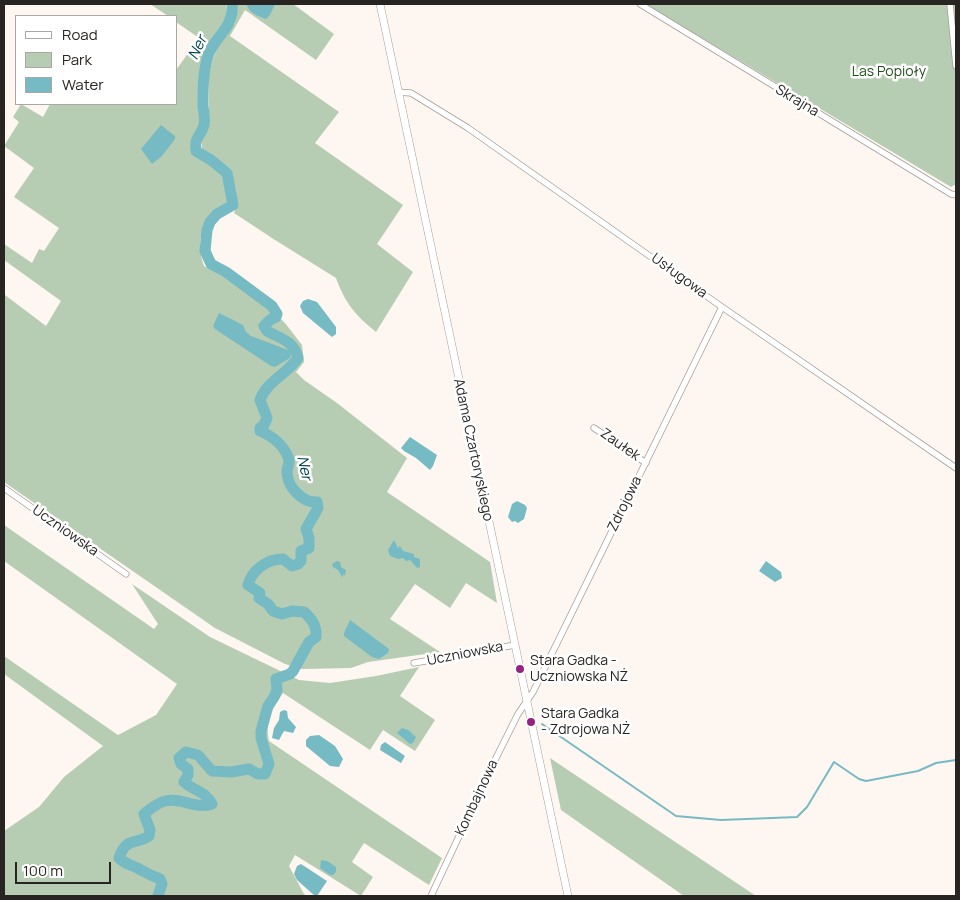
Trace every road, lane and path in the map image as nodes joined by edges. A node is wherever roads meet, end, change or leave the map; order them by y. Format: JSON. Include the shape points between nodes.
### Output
{"nodes":[{"id":1,"x":380,"y":4,"type":"edge"},
{"id":2,"x":640,"y":4,"type":"edge"},
{"id":3,"x":950,"y":4,"type":"edge"},
{"id":4,"x":956,"y":66,"type":"edge"},
{"id":5,"x":398,"y":92,"type":"junction"},
{"id":6,"x":956,"y":195,"type":"edge"},
{"id":7,"x":722,"y":307,"type":"junction"},
{"id":8,"x":594,"y":428,"type":"dead end"},
{"id":9,"x":646,"y":462,"type":"junction"},
{"id":10,"x":956,"y":468,"type":"edge"},
{"id":11,"x":4,"y":488,"type":"edge"},
{"id":12,"x":126,"y":574,"type":"dead end"},
{"id":13,"x":515,"y":644,"type":"junction"},
{"id":14,"x":414,"y":663,"type":"dead end"},
{"id":15,"x":526,"y":700,"type":"junction"},
{"id":16,"x":431,"y":896,"type":"edge"},
{"id":17,"x":568,"y":896,"type":"edge"}],
"edges":[{"from":1,"to":5,"type":"street","name":"Adama Czartoryskiego"},
{"from":2,"to":6,"type":"street","name":"Skrajna"},
{"from":3,"to":4,"type":"street"},
{"from":5,"to":7,"type":"street","name":"Usługowa","via":[[411,93],[468,128]]},
{"from":5,"to":13,"type":"street","name":"Adama Czartoryskiego"},
{"from":7,"to":9,"type":"street","name":"Zdrojowa"},
{"from":7,"to":10,"type":"street","name":"Usługowa"},
{"from":8,"to":9,"type":"street","name":"Zaułek"},
{"from":9,"to":15,"type":"street","name":"Zdrojowa"},
{"from":11,"to":12,"type":"street","name":"Uczniowska"},
{"from":13,"to":14,"type":"street","name":"Uczniowska"},
{"from":13,"to":15,"type":"street","name":"Adama Czartoryskiego"},
{"from":15,"to":16,"type":"street","name":"Kombajnowa"},
{"from":15,"to":17,"type":"street","name":"Adama Czartoryskiego"}]}
